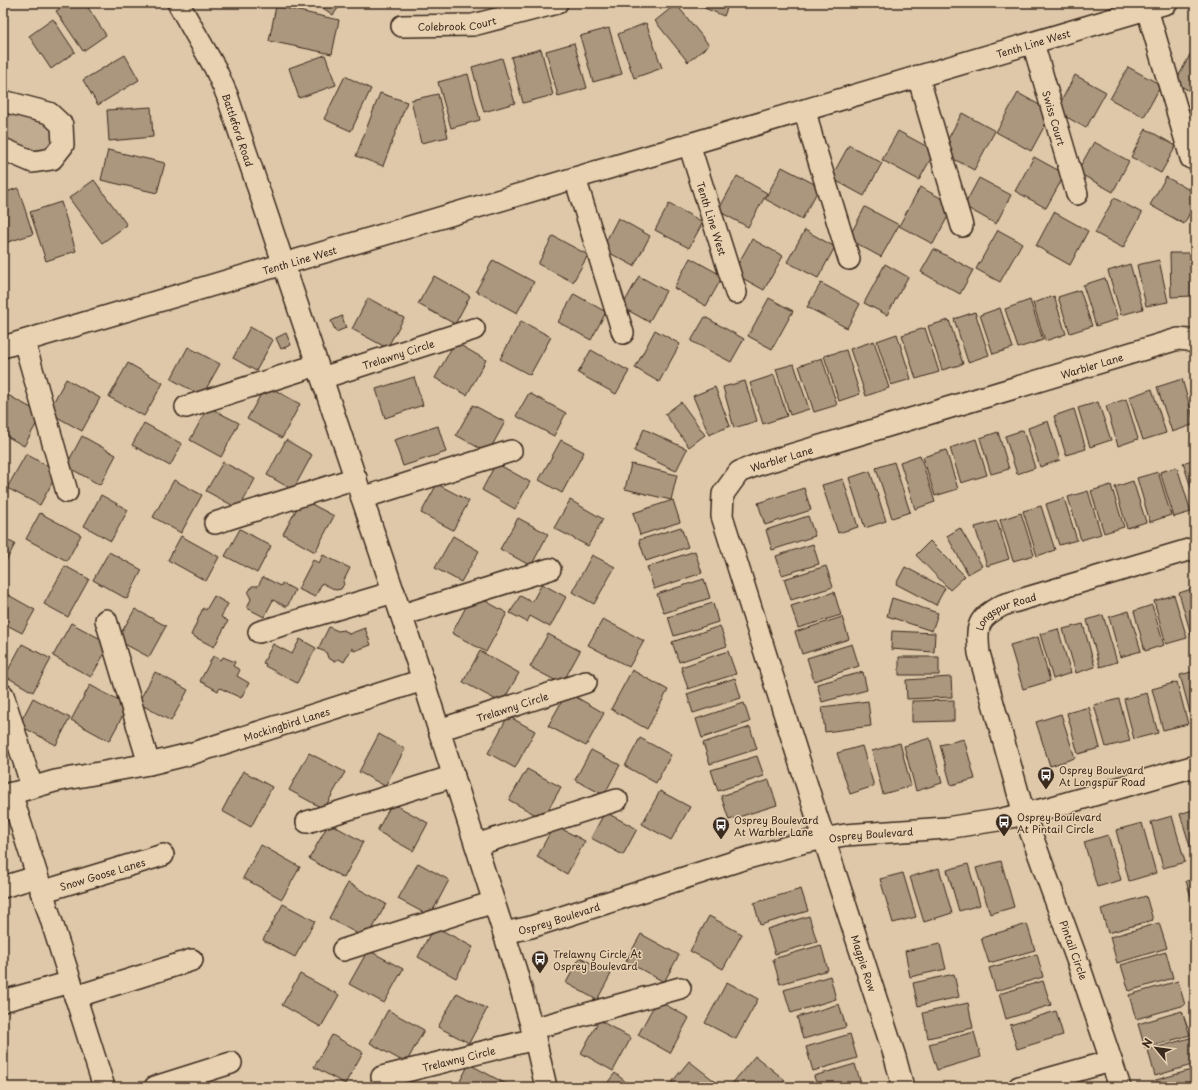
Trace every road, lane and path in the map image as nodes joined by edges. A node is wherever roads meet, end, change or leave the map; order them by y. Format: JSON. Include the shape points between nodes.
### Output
{"nodes":[{"id":1,"x":178,"y":3,"type":"edge"},
{"id":2,"x":556,"y":3,"type":"edge"},
{"id":3,"x":1167,"y":3,"type":"edge"},
{"id":4,"x":1147,"y":9,"type":"junction"},
{"id":5,"x":402,"y":26,"type":"dead end"},
{"id":6,"x":1033,"y":42,"type":"junction"},
{"id":7,"x":918,"y":76,"type":"junction"},
{"id":8,"x":3,"y":101,"type":"edge"},
{"id":9,"x":805,"y":110,"type":"junction"},
{"id":10,"x":690,"y":144,"type":"junction"},
{"id":11,"x":3,"y":150,"type":"edge"},
{"id":12,"x":1191,"y":158,"type":"dead end"},
{"id":13,"x":575,"y":178,"type":"junction"},
{"id":14,"x":1077,"y":194,"type":"dead end"},
{"id":15,"x":962,"y":226,"type":"dead end"},
{"id":16,"x":849,"y":259,"type":"dead end"},
{"id":17,"x":284,"y":264,"type":"junction"},
{"id":18,"x":736,"y":293,"type":"dead end"},
{"id":19,"x":474,"y":330,"type":"dead end"},
{"id":20,"x":623,"y":333,"type":"dead end"},
{"id":21,"x":24,"y":341,"type":"junction"},
{"id":22,"x":1195,"y":343,"type":"edge"},
{"id":23,"x":3,"y":347,"type":"edge"},
{"id":24,"x":320,"y":372,"type":"junction"},
{"id":25,"x":186,"y":407,"type":"dead end"},
{"id":26,"x":511,"y":451,"type":"dead end"},
{"id":27,"x":356,"y":478,"type":"junction"},
{"id":28,"x":68,"y":492,"type":"dead end"},
{"id":29,"x":362,"y":498,"type":"junction"},
{"id":30,"x":215,"y":523,"type":"dead end"},
{"id":31,"x":1195,"y":548,"type":"edge"},
{"id":32,"x":550,"y":569,"type":"dead end"},
{"id":33,"x":394,"y":592,"type":"junction"},
{"id":34,"x":402,"y":615,"type":"junction"},
{"id":35,"x":106,"y":620,"type":"dead end"},
{"id":36,"x":258,"y":632,"type":"dead end"},
{"id":37,"x":423,"y":680,"type":"junction"},
{"id":38,"x":586,"y":682,"type":"dead end"},
{"id":39,"x":3,"y":695,"type":"edge"},
{"id":40,"x":439,"y":730,"type":"junction"},
{"id":41,"x":149,"y":764,"type":"junction"},
{"id":42,"x":1195,"y":766,"type":"edge"},
{"id":43,"x":454,"y":776,"type":"junction"},
{"id":44,"x":32,"y":787,"type":"junction"},
{"id":45,"x":7,"y":795,"type":"edge"},
{"id":46,"x":617,"y":800,"type":"dead end"},
{"id":47,"x":1024,"y":814,"type":"junction"},
{"id":48,"x":307,"y":822,"type":"dead end"},
{"id":49,"x":824,"y":838,"type":"junction"},
{"id":50,"x":476,"y":845,"type":"junction"},
{"id":51,"x":163,"y":855,"type":"dead end"},
{"id":52,"x":39,"y":885,"type":"junction"},
{"id":53,"x":3,"y":887,"type":"edge"},
{"id":54,"x":494,"y":902,"type":"junction"},
{"id":55,"x":504,"y":934,"type":"junction"},
{"id":56,"x":343,"y":950,"type":"dead end"},
{"id":57,"x":192,"y":960,"type":"dead end"},
{"id":58,"x":680,"y":988,"type":"dead end"},
{"id":59,"x":73,"y":990,"type":"junction"},
{"id":60,"x":3,"y":1001,"type":"edge"},
{"id":61,"x":534,"y":1034,"type":"junction"},
{"id":62,"x":1111,"y":1061,"type":"junction"},
{"id":63,"x":231,"y":1063,"type":"dead end"},
{"id":64,"x":382,"y":1077,"type":"dead end"},
{"id":65,"x":104,"y":1087,"type":"edge"},
{"id":66,"x":155,"y":1087,"type":"edge"},
{"id":67,"x":546,"y":1087,"type":"edge"},
{"id":68,"x":903,"y":1087,"type":"edge"},
{"id":69,"x":1018,"y":1087,"type":"edge"},
{"id":70,"x":1120,"y":1087,"type":"edge"}],
"edges":[{"from":1,"to":17,"type":"street","name":"Battleford Road","via":[[227,95]]},
{"from":2,"to":5,"type":"street","name":"Colebrook Court","via":[[473,25]]},
{"from":3,"to":4,"type":"street","name":"Tenth Line West"},
{"from":4,"to":6,"type":"street","name":"Tenth Line West"},
{"from":4,"to":12,"type":"street"},
{"from":6,"to":7,"type":"street","name":"Tenth Line West"},
{"from":6,"to":14,"type":"street","name":"Swiss Court"},
{"from":7,"to":9,"type":"street","name":"Tenth Line West"},
{"from":7,"to":15,"type":"street"},
{"from":8,"to":11,"type":"street","via":[[48,113],[62,125],[63,145],[52,159],[33,162]]},
{"from":9,"to":10,"type":"street","name":"Tenth Line West"},
{"from":9,"to":16,"type":"street"},
{"from":10,"to":13,"type":"street","name":"Tenth Line West"},
{"from":10,"to":18,"type":"street","name":"Tenth Line West"},
{"from":13,"to":17,"type":"street","name":"Tenth Line West"},
{"from":13,"to":20,"type":"street"},
{"from":17,"to":21,"type":"street","name":"Tenth Line West"},
{"from":17,"to":24,"type":"street"},
{"from":19,"to":24,"type":"street","name":"Trelawny Circle"},
{"from":21,"to":23,"type":"street","name":"Tenth Line West"},
{"from":21,"to":28,"type":"street"},
{"from":22,"to":49,"type":"street","name":"Warbler Lane","via":[[1178,339],[739,472],[723,494],[722,516]]},
{"from":24,"to":25,"type":"street","name":"Trelawny Circle"},
{"from":24,"to":27,"type":"street"},
{"from":26,"to":29,"type":"street"},
{"from":27,"to":29,"type":"street"},
{"from":27,"to":30,"type":"street"},
{"from":29,"to":33,"type":"street"},
{"from":31,"to":47,"type":"street","name":"Longspur Road","via":[[1003,605],[989,612],[981,622],[977,634],[979,653]]},
{"from":32,"to":34,"type":"street"},
{"from":33,"to":34,"type":"street"},
{"from":33,"to":36,"type":"street"},
{"from":34,"to":37,"type":"street"},
{"from":35,"to":41,"type":"street"},
{"from":37,"to":40,"type":"street"},
{"from":37,"to":41,"type":"street","name":"Mockingbird Lanes","via":[[190,754]]},
{"from":38,"to":40,"type":"street","name":"Trelawny Circle"},
{"from":39,"to":44,"type":"street"},
{"from":40,"to":43,"type":"street"},
{"from":41,"to":44,"type":"street","name":"Mockingbird Lanes"},
{"from":42,"to":47,"type":"street","name":"Osprey Boulevard"},
{"from":43,"to":48,"type":"street"},
{"from":43,"to":50,"type":"street"},
{"from":44,"to":45,"type":"street","name":"Mockingbird Lanes"},
{"from":45,"to":52,"type":"street"},
{"from":46,"to":50,"type":"street"},
{"from":47,"to":49,"type":"street","name":"Osprey Boulevard","via":[[946,828]]},
{"from":47,"to":62,"type":"street","name":"Pintail Circle"},
{"from":49,"to":55,"type":"street","name":"Osprey Boulevard","via":[[737,861]]},
{"from":49,"to":68,"type":"street","name":"Magpie Row"},
{"from":50,"to":54,"type":"street"},
{"from":51,"to":52,"type":"street","name":"Snow Goose Lanes"},
{"from":52,"to":53,"type":"street","name":"Snow Goose Lanes"},
{"from":52,"to":59,"type":"street"},
{"from":54,"to":55,"type":"street"},
{"from":54,"to":56,"type":"street"},
{"from":55,"to":61,"type":"street"},
{"from":57,"to":59,"type":"street"},
{"from":58,"to":61,"type":"street","name":"Trelawny Circle"},
{"from":59,"to":60,"type":"street"},
{"from":59,"to":65,"type":"street"},
{"from":61,"to":64,"type":"street","name":"Trelawny Circle"},
{"from":61,"to":67,"type":"street"},
{"from":62,"to":69,"type":"street"},
{"from":62,"to":70,"type":"street","name":"Pintail Circle"},
{"from":63,"to":66,"type":"street"}]}
